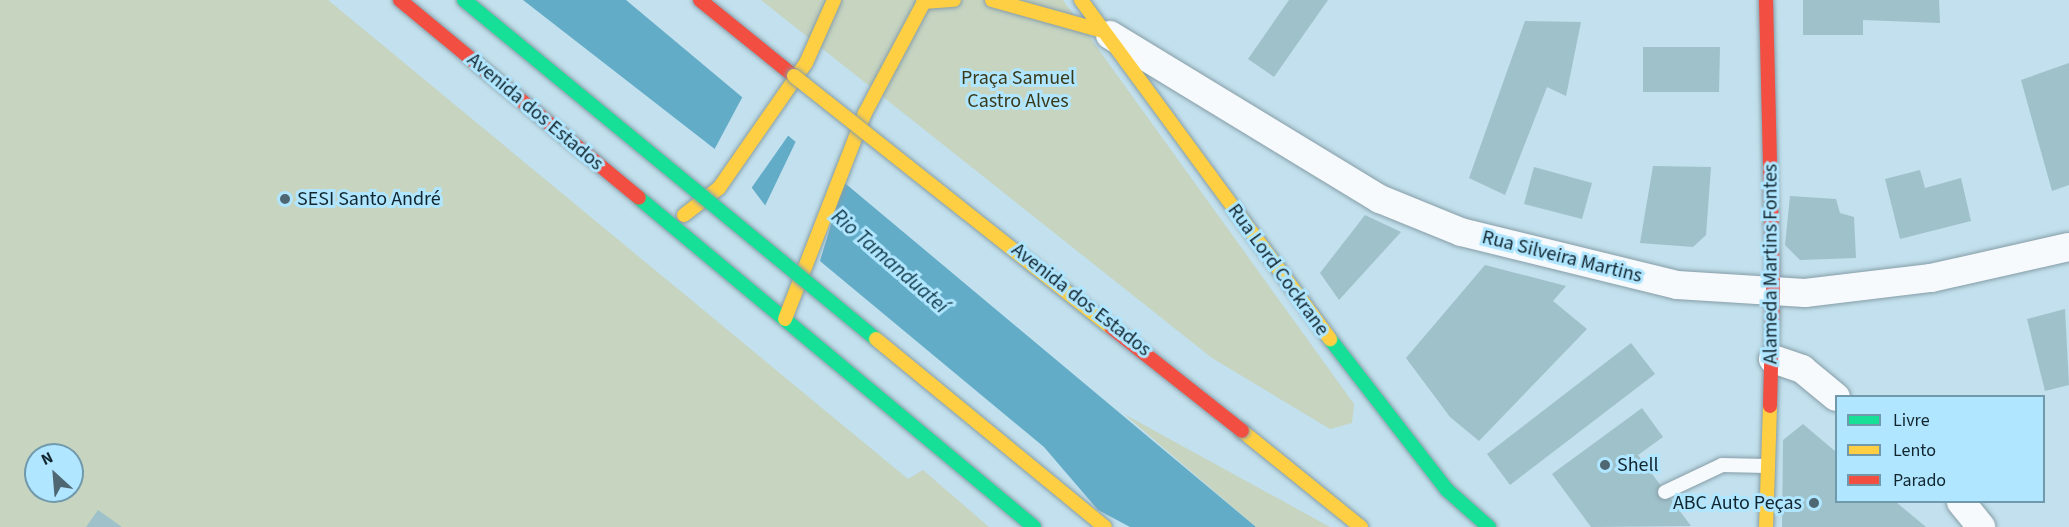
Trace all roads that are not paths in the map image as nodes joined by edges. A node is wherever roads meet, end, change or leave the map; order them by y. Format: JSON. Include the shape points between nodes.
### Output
{"nodes":[{"id":1,"x":400,"y":0,"type":"edge"},
{"id":2,"x":464,"y":0,"type":"edge"},
{"id":3,"x":700,"y":0,"type":"edge"},
{"id":4,"x":834,"y":0,"type":"edge"},
{"id":5,"x":954,"y":0,"type":"edge"},
{"id":6,"x":992,"y":0,"type":"edge"},
{"id":7,"x":1081,"y":0,"type":"edge"},
{"id":8,"x":1766,"y":0,"type":"edge"},
{"id":9,"x":924,"y":1,"type":"edge"},
{"id":10,"x":1103,"y":31,"type":"junction"},
{"id":11,"x":670,"y":224,"type":"junction"},
{"id":12,"x":2069,"y":247,"type":"edge"},
{"id":13,"x":1773,"y":291,"type":"junction"},
{"id":14,"x":785,"y":319,"type":"junction"},
{"id":15,"x":1773,"y":359,"type":"junction"},
{"id":16,"x":1835,"y":396,"type":"edge"},
{"id":17,"x":1767,"y":466,"type":"junction"},
{"id":18,"x":1665,"y":492,"type":"dead end"},
{"id":19,"x":1963,"y":503,"type":"edge"},
{"id":20,"x":1034,"y":527,"type":"edge"},
{"id":21,"x":1105,"y":527,"type":"edge"},
{"id":22,"x":1361,"y":527,"type":"edge"},
{"id":23,"x":1489,"y":527,"type":"edge"},
{"id":24,"x":1766,"y":527,"type":"edge"},
{"id":25,"x":1981,"y":527,"type":"edge"}],
"edges":[{"from":1,"to":11,"type":"main road","name":"Avenida dos Estados"},
{"from":2,"to":21,"type":"main road","name":"Avenida dos Estados","bridge":true},
{"from":3,"to":22,"type":"main road","name":"Avenida dos Estados","bridge":true},
{"from":4,"to":11,"type":"main road","via":[[806,63],[719,188]]},
{"from":5,"to":9,"type":"main road"},
{"from":6,"to":10,"type":"main road"},
{"from":7,"to":10,"type":"main road","name":"Rua Lord Cockrane"},
{"from":8,"to":13,"type":"main road","name":"Alameda Martins Fontes"},
{"from":9,"to":14,"type":"main road","via":[[865,114]]},
{"from":10,"to":13,"type":"street","name":"Rua Silveira Martins","via":[[1311,161],[1418,216],[1489,240],[1677,285]]},
{"from":10,"to":23,"type":"main road","name":"Rua Lord Cockrane","via":[[1350,368],[1447,490]]},
{"from":11,"to":14,"type":"main road","name":"Avenida dos Estados"},
{"from":12,"to":13,"type":"street","name":"Rua Silveira Martins","via":[[1919,280],[1805,293]]},
{"from":13,"to":15,"type":"main road","name":"Alameda Martins Fontes"},
{"from":14,"to":20,"type":"main road","name":"Avenida dos Estados"},
{"from":15,"to":16,"type":"street","via":[[1802,369]]},
{"from":15,"to":17,"type":"main road","name":"Alameda Martins Fontes"},
{"from":17,"to":18,"type":"lane","via":[[1722,465]]},
{"from":17,"to":24,"type":"main road","name":"Alameda Martins Fontes"},
{"from":19,"to":25,"type":"street"}]}
